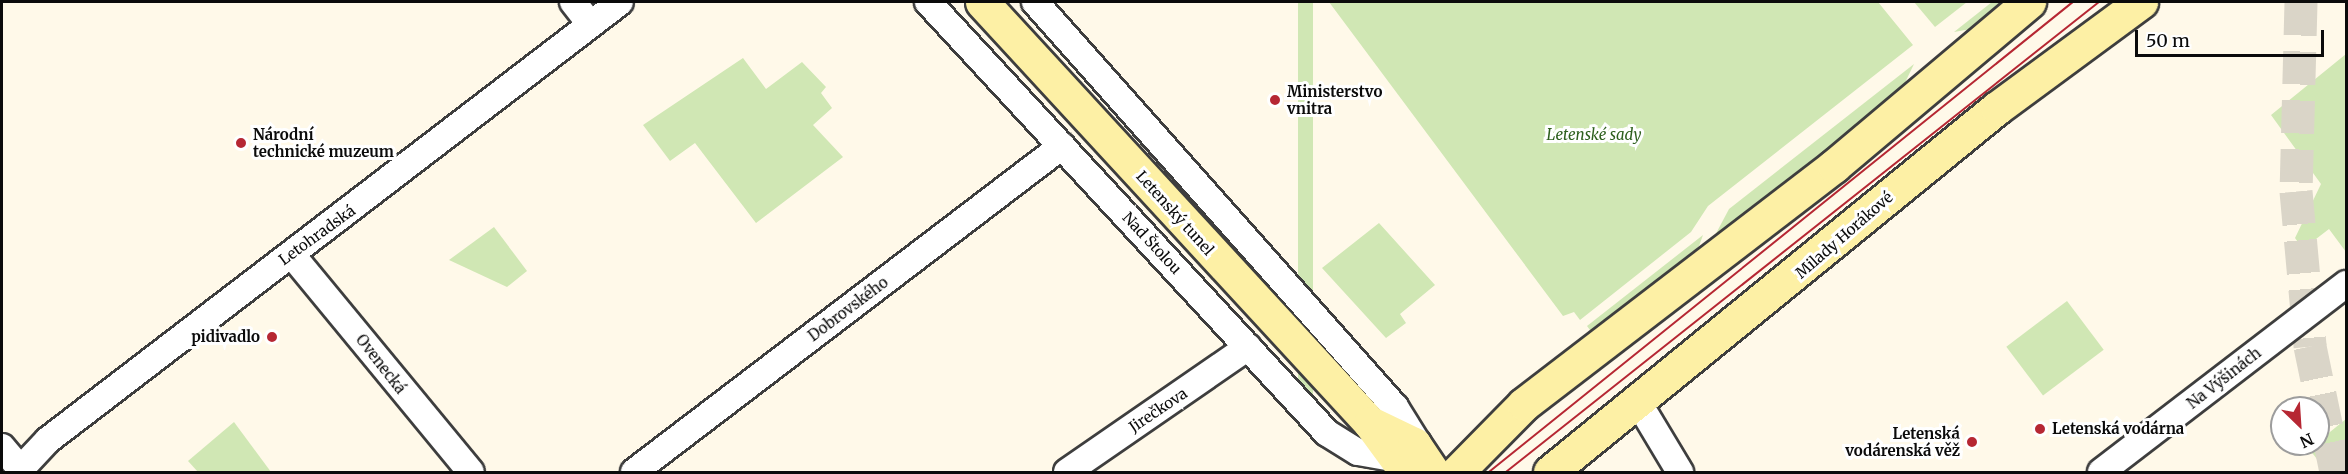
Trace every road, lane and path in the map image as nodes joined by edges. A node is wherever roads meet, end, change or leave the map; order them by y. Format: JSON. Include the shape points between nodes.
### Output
{"nodes":[{"id":1,"x":573,"y":2,"type":"edge"},
{"id":2,"x":620,"y":2,"type":"edge"},
{"id":3,"x":928,"y":2,"type":"edge"},
{"id":4,"x":982,"y":2,"type":"edge"},
{"id":5,"x":1035,"y":2,"type":"edge"},
{"id":6,"x":2029,"y":2,"type":"edge"},
{"id":7,"x":2141,"y":2,"type":"edge"},
{"id":8,"x":590,"y":24,"type":"junction"},
{"id":9,"x":1062,"y":146,"type":"junction"},
{"id":10,"x":292,"y":255,"type":"junction"},
{"id":11,"x":2346,"y":284,"type":"edge"},
{"id":12,"x":1248,"y":347,"type":"junction"},
{"id":13,"x":1638,"y":402,"type":"junction"},
{"id":14,"x":2,"y":447,"type":"edge"},
{"id":15,"x":1414,"y":464,"type":"edge"},
{"id":16,"x":20,"y":472,"type":"edge"},
{"id":17,"x":471,"y":472,"type":"edge"},
{"id":18,"x":634,"y":472,"type":"edge"},
{"id":19,"x":1067,"y":472,"type":"edge"},
{"id":20,"x":1457,"y":472,"type":"edge"},
{"id":21,"x":1550,"y":472,"type":"edge"},
{"id":22,"x":1680,"y":472,"type":"edge"},
{"id":23,"x":2101,"y":472,"type":"edge"}],
"edges":[{"from":1,"to":8,"type":"street"},
{"from":2,"to":8,"type":"street","name":"Letohradská"},
{"from":3,"to":9,"type":"street","name":"Nad Štolou"},
{"from":4,"to":15,"type":"main road","name":"Letenský tunel","via":[[1370,423]]},
{"from":5,"to":15,"type":"street","via":[[1395,407]]},
{"from":6,"to":20,"type":"main road","via":[[1834,166],[1524,404]]},
{"from":7,"to":13,"type":"main road","name":"Milady Horákové","via":[[1997,108]]},
{"from":8,"to":10,"type":"street","name":"Letohradská"},
{"from":9,"to":12,"type":"street","name":"Nad Štolou"},
{"from":9,"to":18,"type":"street","name":"Dobrovského"},
{"from":10,"to":16,"type":"street","name":"Letohradská","via":[[48,440]]},
{"from":10,"to":17,"type":"street","name":"Ovenecká"},
{"from":11,"to":23,"type":"street","name":"Na Výšinách"},
{"from":12,"to":15,"type":"street","name":"Nad Štolou","via":[[1327,433],[1358,452]]},
{"from":12,"to":19,"type":"street","name":"Jirečkova"},
{"from":13,"to":21,"type":"main road","name":"Milady Horákové"},
{"from":13,"to":22,"type":"street"},
{"from":14,"to":16,"type":"street"}]}
